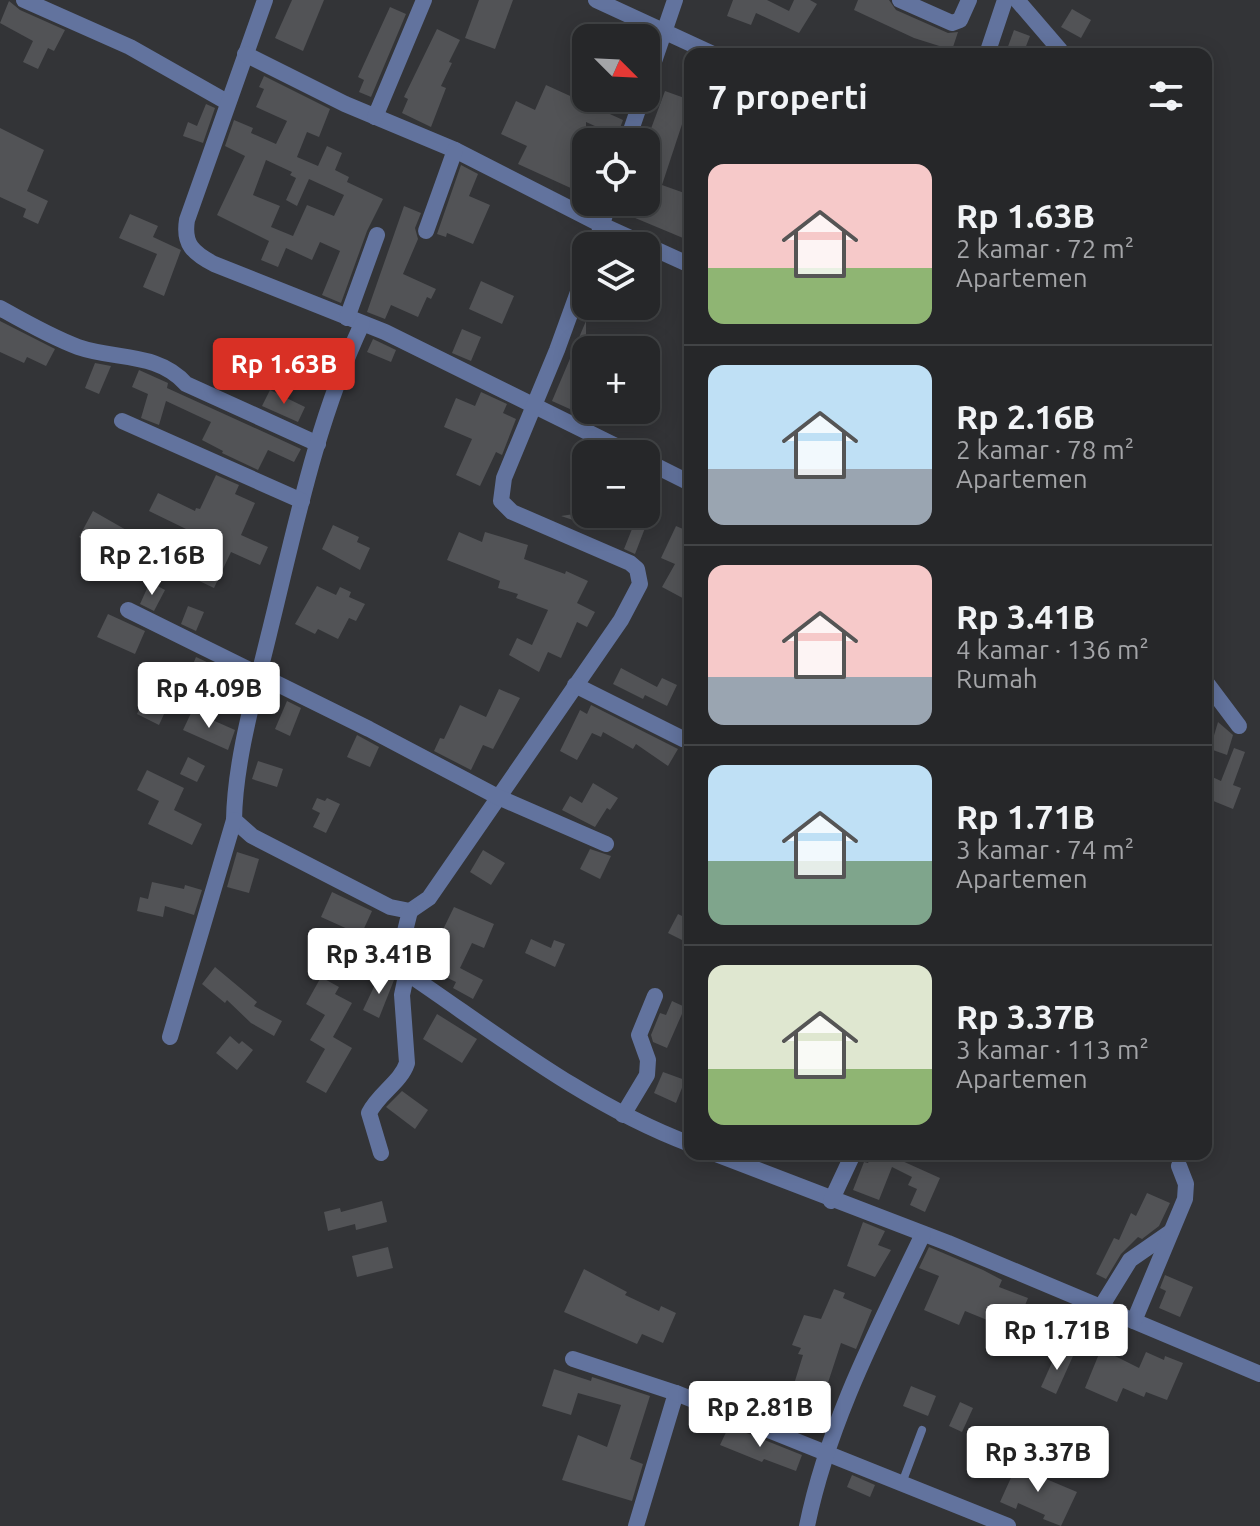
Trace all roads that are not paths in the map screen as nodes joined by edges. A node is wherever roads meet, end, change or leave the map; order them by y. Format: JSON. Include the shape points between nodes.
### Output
{"nodes":[{"id":1,"x":24,"y":0,"type":"edge"},
{"id":2,"x":265,"y":0,"type":"edge"},
{"id":3,"x":424,"y":0,"type":"edge"},
{"id":4,"x":596,"y":0,"type":"edge"},
{"id":5,"x":675,"y":0,"type":"edge"},
{"id":6,"x":900,"y":0,"type":"edge"},
{"id":7,"x":969,"y":0,"type":"edge"},
{"id":8,"x":1005,"y":0,"type":"edge"},
{"id":9,"x":1017,"y":0,"type":"edge"},
{"id":10,"x":663,"y":31,"type":"junction"},
{"id":11,"x":660,"y":41,"type":"edge"},
{"id":12,"x":700,"y":48,"type":"edge"},
{"id":13,"x":989,"y":48,"type":"edge"},
{"id":14,"x":1058,"y":48,"type":"edge"},
{"id":15,"x":245,"y":54,"type":"junction"},
{"id":16,"x":227,"y":102,"type":"junction"},
{"id":17,"x":375,"y":117,"type":"junction"},
{"id":18,"x":455,"y":150,"type":"junction"},
{"id":19,"x":605,"y":216,"type":"edge"},
{"id":20,"x":602,"y":225,"type":"junction"},
{"id":21,"x":426,"y":231,"type":"dead end"},
{"id":22,"x":600,"y":232,"type":"edge"},
{"id":23,"x":377,"y":235,"type":"dead end"},
{"id":24,"x":684,"y":262,"type":"edge"},
{"id":25,"x":572,"y":306,"type":"edge"},
{"id":26,"x":0,"y":308,"type":"edge"},
{"id":27,"x":355,"y":321,"type":"junction"},
{"id":28,"x":533,"y":408,"type":"junction"},
{"id":29,"x":122,"y":421,"type":"dead end"},
{"id":30,"x":602,"y":440,"type":"edge"},
{"id":31,"x":318,"y":444,"type":"junction"},
{"id":32,"x":660,"y":468,"type":"edge"},
{"id":33,"x":684,"y":480,"type":"edge"},
{"id":34,"x":302,"y":501,"type":"junction"},
{"id":35,"x":128,"y":610,"type":"dead end"},
{"id":36,"x":259,"y":676,"type":"junction"},
{"id":37,"x":575,"y":685,"type":"junction"},
{"id":38,"x":1212,"y":690,"type":"edge"},
{"id":39,"x":1239,"y":726,"type":"dead end"},
{"id":40,"x":683,"y":739,"type":"dead end"},
{"id":41,"x":498,"y":797,"type":"junction"},
{"id":42,"x":234,"y":820,"type":"junction"},
{"id":43,"x":606,"y":844,"type":"dead end"},
{"id":44,"x":410,"y":911,"type":"junction"},
{"id":45,"x":407,"y":971,"type":"junction"},
{"id":46,"x":655,"y":996,"type":"dead end"},
{"id":47,"x":170,"y":1037,"type":"dead end"},
{"id":48,"x":623,"y":1115,"type":"junction"},
{"id":49,"x":684,"y":1141,"type":"edge"},
{"id":50,"x":381,"y":1153,"type":"dead end"},
{"id":51,"x":731,"y":1160,"type":"edge"},
{"id":52,"x":850,"y":1160,"type":"edge"},
{"id":53,"x":1179,"y":1166,"type":"dead end"},
{"id":54,"x":831,"y":1201,"type":"junction"},
{"id":55,"x":1170,"y":1232,"type":"junction"},
{"id":56,"x":923,"y":1234,"type":"junction"},
{"id":57,"x":1101,"y":1307,"type":"junction"},
{"id":58,"x":1134,"y":1321,"type":"junction"},
{"id":59,"x":573,"y":1359,"type":"dead end"},
{"id":60,"x":1260,"y":1374,"type":"edge"},
{"id":61,"x":676,"y":1393,"type":"junction"},
{"id":62,"x":922,"y":1430,"type":"dead end"},
{"id":63,"x":827,"y":1453,"type":"junction"},
{"id":64,"x":902,"y":1483,"type":"junction"},
{"id":65,"x":636,"y":1526,"type":"edge"},
{"id":66,"x":807,"y":1526,"type":"edge"},
{"id":67,"x":1008,"y":1526,"type":"edge"}],
"edges":[{"from":1,"to":16,"type":"street","via":[[130,47]]},
{"from":2,"to":15,"type":"street"},
{"from":3,"to":17,"type":"street"},
{"from":4,"to":10,"type":"street"},
{"from":5,"to":10,"type":"street"},
{"from":6,"to":7,"type":"street","via":[[952,23],[960,20]]},
{"from":8,"to":13,"type":"street"},
{"from":9,"to":14,"type":"street"},
{"from":10,"to":11,"type":"street"},
{"from":10,"to":12,"type":"street"},
{"from":15,"to":16,"type":"street"},
{"from":15,"to":17,"type":"street"},
{"from":16,"to":27,"type":"street","via":[[187,220],[189,247],[214,264]]},
{"from":17,"to":18,"type":"street"},
{"from":18,"to":20,"type":"street"},
{"from":18,"to":21,"type":"street"},
{"from":19,"to":20,"type":"street"},
{"from":20,"to":22,"type":"street"},
{"from":20,"to":24,"type":"street"},
{"from":23,"to":27,"type":"street"},
{"from":25,"to":28,"type":"street"},
{"from":26,"to":31,"type":"street","via":[[81,348],[161,365],[186,384]]},
{"from":27,"to":28,"type":"street"},
{"from":27,"to":31,"type":"street"},
{"from":28,"to":30,"type":"street"},
{"from":28,"to":37,"type":"street","via":[[504,478],[501,501],[538,525],[630,563],[640,584]]},
{"from":29,"to":34,"type":"street"},
{"from":31,"to":34,"type":"street"},
{"from":32,"to":33,"type":"street"},
{"from":34,"to":36,"type":"street"},
{"from":35,"to":36,"type":"street"},
{"from":36,"to":41,"type":"street"},
{"from":36,"to":42,"type":"street"},
{"from":37,"to":40,"type":"street"},
{"from":37,"to":41,"type":"street"},
{"from":38,"to":39,"type":"street"},
{"from":41,"to":43,"type":"street"},
{"from":41,"to":44,"type":"street","via":[[429,898]]},
{"from":42,"to":44,"type":"street","via":[[252,836],[390,907]]},
{"from":42,"to":47,"type":"street"},
{"from":44,"to":45,"type":"street","via":[[400,949]]},
{"from":45,"to":48,"type":"street"},
{"from":45,"to":50,"type":"street","via":[[402,995],[407,1063],[369,1113]]},
{"from":46,"to":48,"type":"street","via":[[639,1035],[647,1075]]},
{"from":48,"to":49,"type":"street"},
{"from":51,"to":54,"type":"street"},
{"from":52,"to":54,"type":"street"},
{"from":53,"to":55,"type":"street","via":[[1185,1199]]},
{"from":54,"to":56,"type":"street"},
{"from":55,"to":57,"type":"street","via":[[1130,1260]]},
{"from":55,"to":58,"type":"street"},
{"from":56,"to":57,"type":"street"},
{"from":56,"to":63,"type":"street","via":[[859,1368]]},
{"from":57,"to":58,"type":"street"},
{"from":58,"to":60,"type":"street"},
{"from":59,"to":61,"type":"street"},
{"from":61,"to":63,"type":"street"},
{"from":61,"to":65,"type":"street"},
{"from":62,"to":64,"type":"lane"},
{"from":63,"to":64,"type":"street"},
{"from":63,"to":66,"type":"street"},
{"from":64,"to":67,"type":"street"}]}
